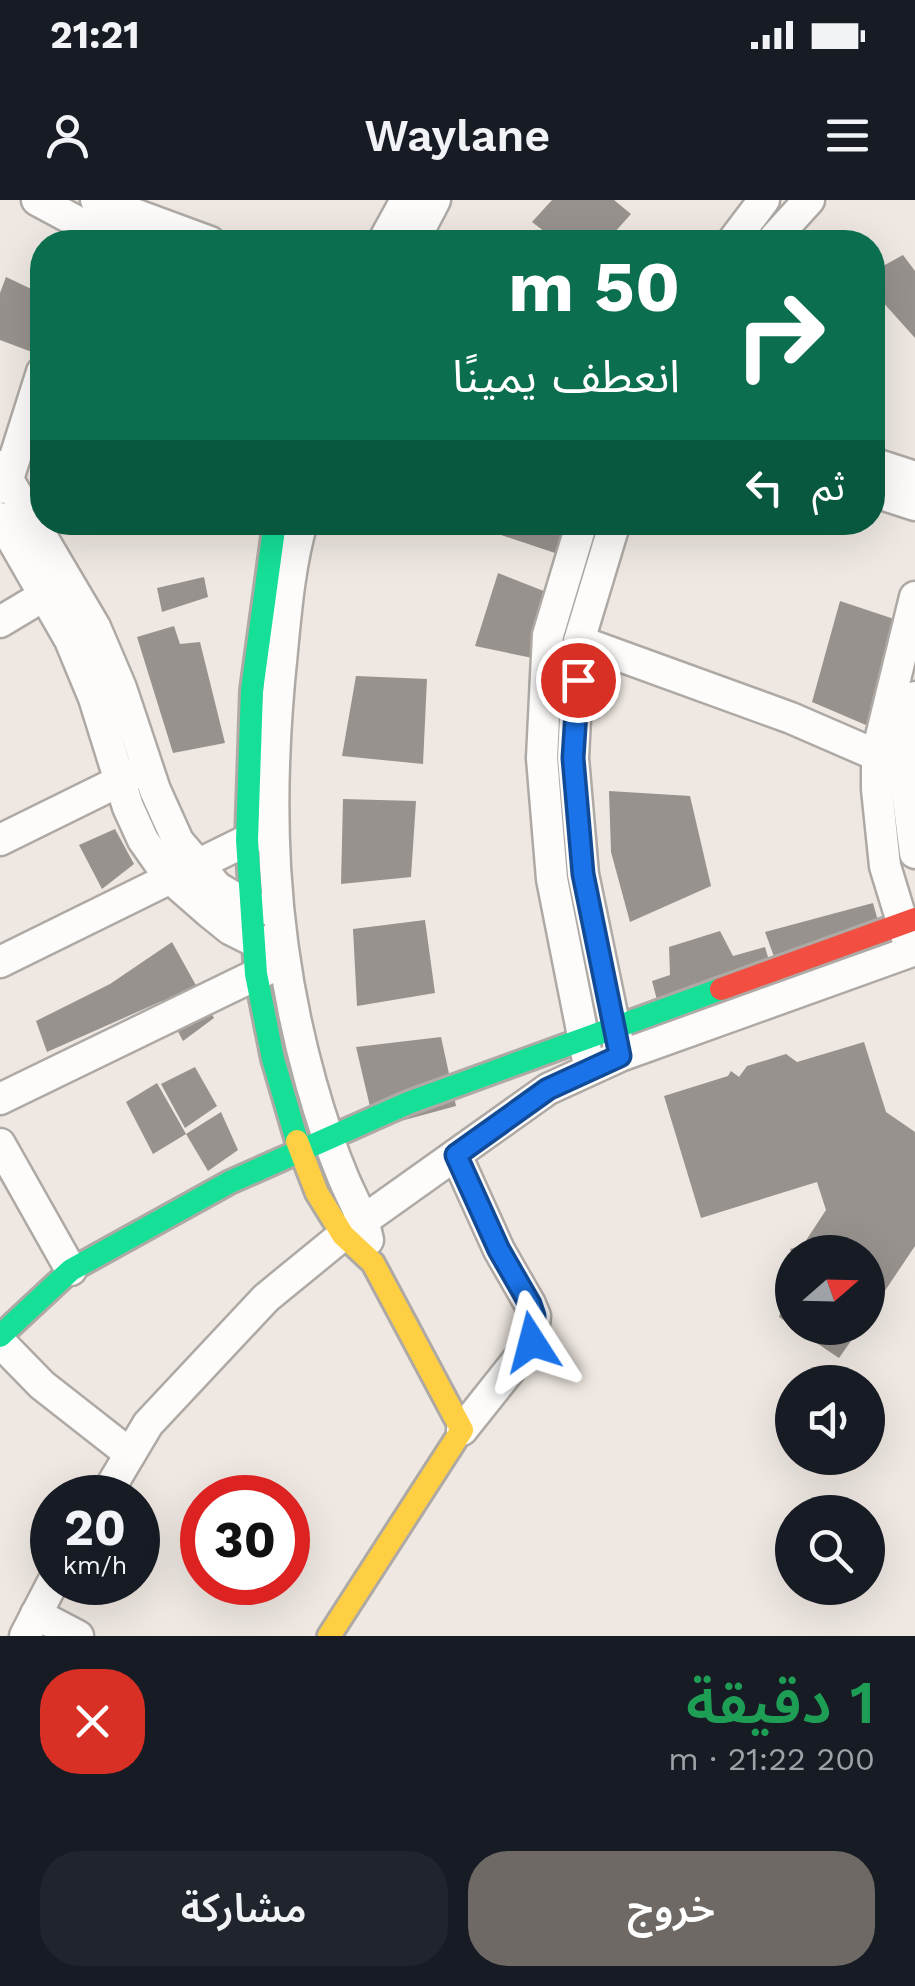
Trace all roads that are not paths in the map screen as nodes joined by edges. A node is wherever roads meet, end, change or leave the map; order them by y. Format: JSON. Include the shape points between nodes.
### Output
{"nodes":[{"id":1,"x":37,"y":200,"type":"edge"},
{"id":2,"x":406,"y":200,"type":"edge"},
{"id":3,"x":435,"y":200,"type":"edge"},
{"id":4,"x":764,"y":200,"type":"edge"},
{"id":5,"x":809,"y":200,"type":"edge"},
{"id":6,"x":94,"y":215,"type":"edge"},
{"id":7,"x":115,"y":230,"type":"edge"},
{"id":8,"x":158,"y":230,"type":"edge"},
{"id":9,"x":390,"y":230,"type":"edge"},
{"id":10,"x":419,"y":230,"type":"edge"},
{"id":11,"x":741,"y":230,"type":"edge"},
{"id":12,"x":783,"y":230,"type":"edge"},
{"id":13,"x":30,"y":404,"type":"edge"},
{"id":14,"x":885,"y":467,"type":"edge"},
{"id":15,"x":3,"y":477,"type":"edge"},
{"id":16,"x":915,"y":477,"type":"edge"},
{"id":17,"x":885,"y":495,"type":"edge"},
{"id":18,"x":915,"y":505,"type":"edge"},
{"id":19,"x":0,"y":518,"type":"edge"},
{"id":20,"x":30,"y":521,"type":"edge"},
{"id":21,"x":39,"y":535,"type":"edge"},
{"id":22,"x":273,"y":535,"type":"edge"},
{"id":23,"x":300,"y":535,"type":"edge"},
{"id":24,"x":578,"y":535,"type":"edge"},
{"id":25,"x":610,"y":535,"type":"edge"},
{"id":26,"x":45,"y":596,"type":"junction"},
{"id":27,"x":915,"y":597,"type":"edge"},
{"id":28,"x":0,"y":622,"type":"edge"},
{"id":29,"x":580,"y":641,"type":"junction"},
{"id":30,"x":915,"y":697,"type":"edge"},
{"id":31,"x":876,"y":753,"type":"junction"},
{"id":32,"x":904,"y":767,"type":"junction"},
{"id":33,"x":134,"y":774,"type":"junction"},
{"id":34,"x":260,"y":833,"type":"junction"},
{"id":35,"x":0,"y":840,"type":"edge"},
{"id":36,"x":915,"y":854,"type":"edge"},
{"id":37,"x":182,"y":871,"type":"junction"},
{"id":38,"x":264,"y":909,"type":"junction"},
{"id":39,"x":912,"y":940,"type":"edge"},
{"id":40,"x":268,"y":955,"type":"junction"},
{"id":41,"x":0,"y":962,"type":"edge"},
{"id":42,"x":618,"y":1042,"type":"junction"},
{"id":43,"x":586,"y":1054,"type":"junction"},
{"id":44,"x":0,"y":1099,"type":"edge"},
{"id":45,"x":0,"y":1144,"type":"edge"},
{"id":46,"x":314,"y":1145,"type":"junction"},
{"id":47,"x":456,"y":1155,"type":"junction"},
{"id":48,"x":354,"y":1228,"type":"junction"},
{"id":49,"x":373,"y":1263,"type":"joint"},
{"id":50,"x":72,"y":1270,"type":"junction"},
{"id":51,"x":0,"y":1339,"type":"edge"},
{"id":52,"x":462,"y":1430,"type":"junction"},
{"id":53,"x":130,"y":1454,"type":"junction"},
{"id":54,"x":118,"y":1475,"type":"edge"},
{"id":55,"x":31,"y":1625,"type":"edge"},
{"id":56,"x":78,"y":1636,"type":"edge"},
{"id":57,"x":329,"y":1636,"type":"edge"}],
"edges":[{"from":1,"to":6,"type":"street"},
{"from":2,"to":9,"type":"street"},
{"from":3,"to":10,"type":"street"},
{"from":4,"to":11,"type":"street"},
{"from":5,"to":12,"type":"street"},
{"from":6,"to":7,"type":"street"},
{"from":6,"to":8,"type":"street"},
{"from":13,"to":15,"type":"street"},
{"from":14,"to":16,"type":"street"},
{"from":15,"to":20,"type":"street"},
{"from":17,"to":18,"type":"street"},
{"from":19,"to":26,"type":"street"},
{"from":21,"to":33,"type":"street","via":[[95,627],[120,688]]},
{"from":22,"to":34,"type":"street","via":[[252,690]]},
{"from":23,"to":34,"type":"street"},
{"from":24,"to":43,"type":"street","via":[[548,636],[542,758],[552,878]]},
{"from":25,"to":29,"type":"street"},
{"from":26,"to":28,"type":"street"},
{"from":26,"to":33,"type":"street"},
{"from":27,"to":31,"type":"street"},
{"from":29,"to":31,"type":"street"},
{"from":29,"to":42,"type":"street","via":[[573,758],[583,874]]},
{"from":30,"to":32,"type":"street"},
{"from":31,"to":32,"type":"street"},
{"from":31,"to":39,"type":"street","via":[[886,866]]},
{"from":32,"to":36,"type":"street"},
{"from":33,"to":35,"type":"street"},
{"from":33,"to":37,"type":"street","via":[[128,807],[143,840]]},
{"from":34,"to":37,"type":"street"},
{"from":34,"to":38,"type":"street"},
{"from":37,"to":38,"type":"street"},
{"from":37,"to":40,"type":"street","via":[[230,929]]},
{"from":37,"to":41,"type":"street"},
{"from":38,"to":40,"type":"street"},
{"from":39,"to":42,"type":"street"},
{"from":40,"to":44,"type":"street"},
{"from":40,"to":46,"type":"street"},
{"from":42,"to":43,"type":"street"},
{"from":43,"to":46,"type":"street","via":[[408,1103]]},
{"from":43,"to":47,"type":"street"},
{"from":45,"to":50,"type":"street"},
{"from":46,"to":48,"type":"street"},
{"from":46,"to":50,"type":"street","via":[[230,1182]]},
{"from":47,"to":48,"type":"street"},
{"from":47,"to":52,"type":"street","via":[[530,1304],[535,1330]]},
{"from":48,"to":49,"type":"street"},
{"from":48,"to":53,"type":"street","via":[[290,1276],[210,1355]]},
{"from":49,"to":52,"type":"street"},
{"from":50,"to":51,"type":"street"},
{"from":51,"to":53,"type":"street","via":[[42,1385]]},
{"from":52,"to":57,"type":"street"},
{"from":53,"to":54,"type":"street"},
{"from":55,"to":56,"type":"street"}]}
